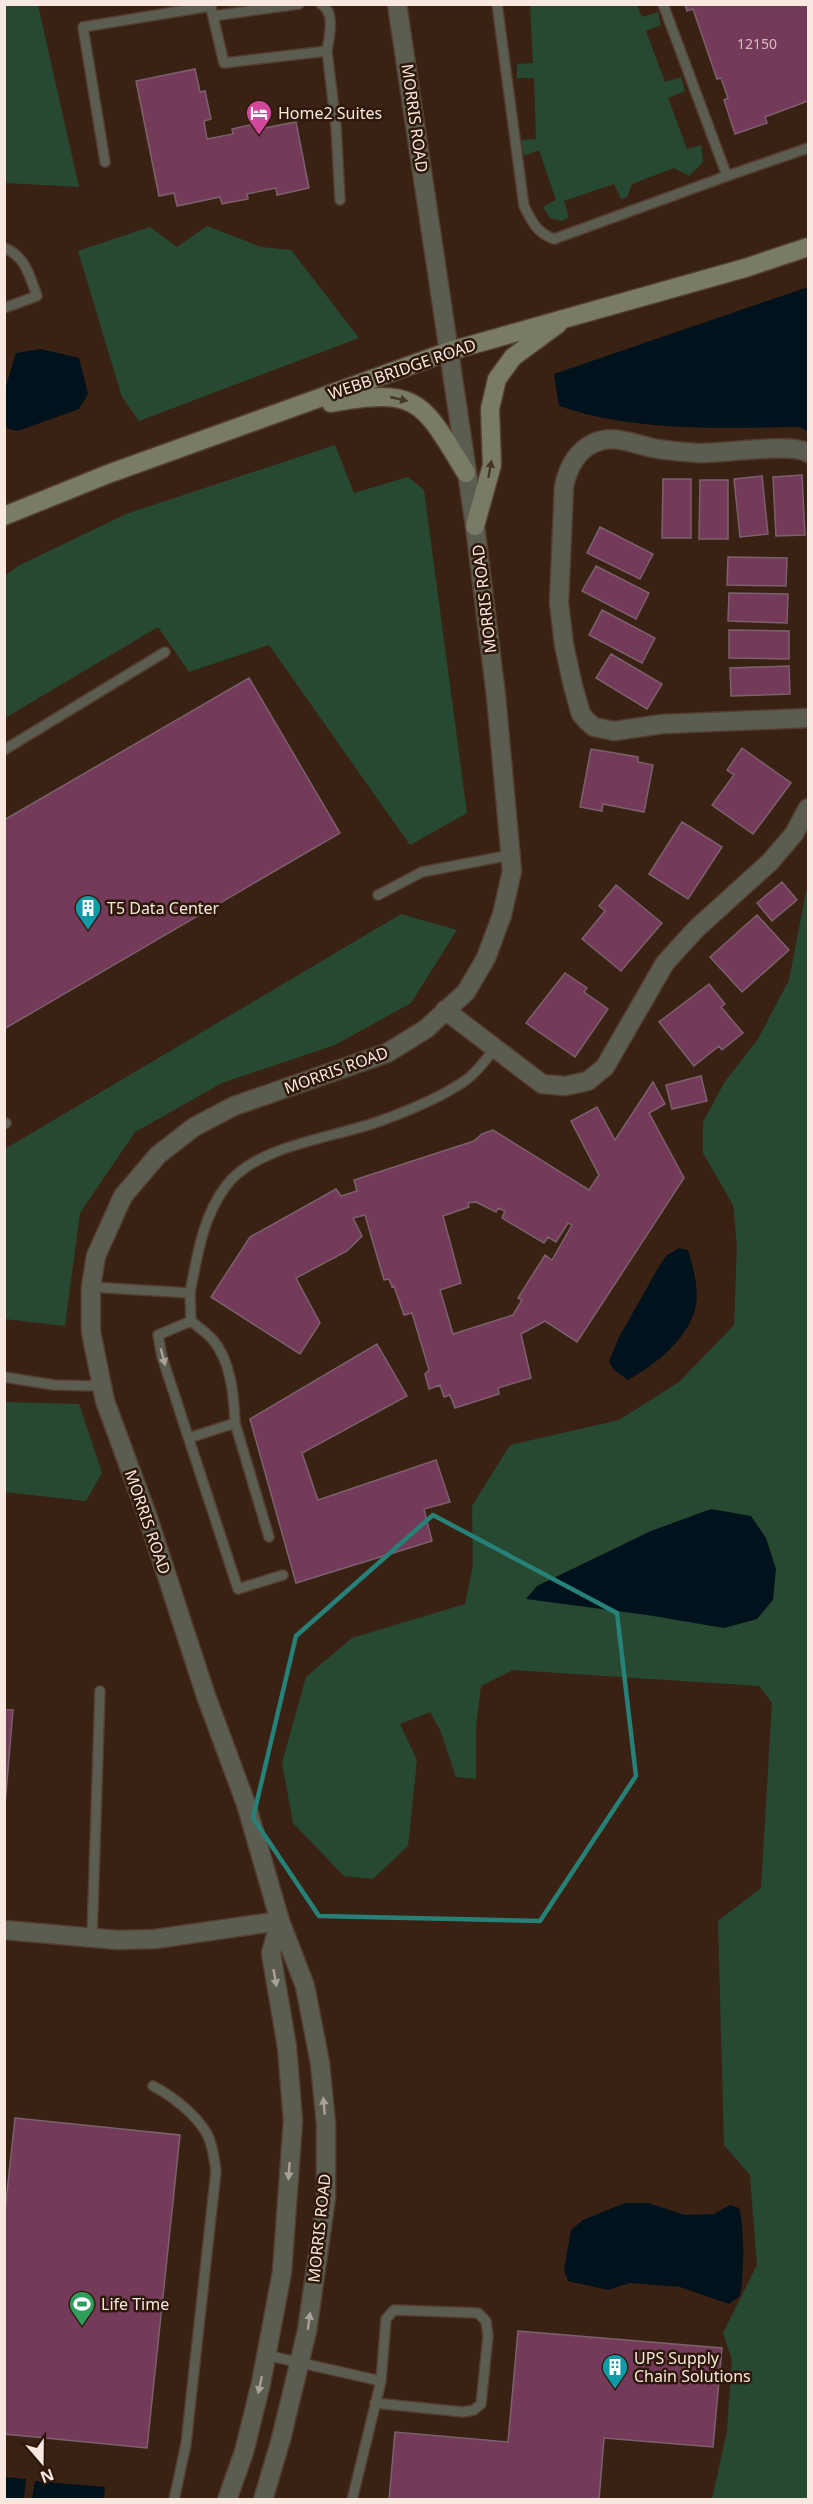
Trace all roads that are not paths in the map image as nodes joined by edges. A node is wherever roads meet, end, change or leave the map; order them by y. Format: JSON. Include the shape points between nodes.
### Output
{"nodes":[{"id":1,"x":299,"y":4,"type":"edge"},
{"id":2,"x":321,"y":4,"type":"edge"},
{"id":3,"x":397,"y":4,"type":"edge"},
{"id":4,"x":497,"y":4,"type":"edge"},
{"id":5,"x":663,"y":4,"type":"edge"},
{"id":6,"x":210,"y":5,"type":"edge"},
{"id":7,"x":213,"y":16,"type":"junction"},
{"id":8,"x":327,"y":51,"type":"junction"},
{"id":9,"x":808,"y":148,"type":"edge"},
{"id":10,"x":105,"y":162,"type":"dead end"},
{"id":11,"x":727,"y":176,"type":"junction"},
{"id":12,"x":340,"y":200,"type":"dead end"},
{"id":13,"x":4,"y":248,"type":"edge"},
{"id":14,"x":808,"y":248,"type":"edge"},
{"id":15,"x":4,"y":308,"type":"edge"},
{"id":16,"x":566,"y":318,"type":"junction"},
{"id":17,"x":450,"y":351,"type":"junction"},
{"id":18,"x":279,"y":412,"type":"junction"},
{"id":19,"x":808,"y":453,"type":"edge"},
{"id":20,"x":466,"y":473,"type":"junction"},
{"id":21,"x":4,"y":516,"type":"edge"},
{"id":22,"x":475,"y":526,"type":"junction"},
{"id":23,"x":165,"y":652,"type":"dead end"},
{"id":24,"x":808,"y":718,"type":"edge"},
{"id":25,"x":4,"y":750,"type":"edge"},
{"id":26,"x":808,"y":808,"type":"edge"},
{"id":27,"x":511,"y":855,"type":"junction"},
{"id":28,"x":378,"y":895,"type":"dead end"},
{"id":29,"x":445,"y":1010,"type":"junction"},
{"id":30,"x":494,"y":1050,"type":"junction"},
{"id":31,"x":91,"y":1287,"type":"junction"},
{"id":32,"x":190,"y":1293,"type":"junction"},
{"id":33,"x":191,"y":1321,"type":"junction"},
{"id":34,"x":4,"y":1377,"type":"edge"},
{"id":35,"x":100,"y":1386,"type":"junction"},
{"id":36,"x":235,"y":1423,"type":"junction"},
{"id":37,"x":189,"y":1438,"type":"junction"},
{"id":38,"x":269,"y":1537,"type":"dead end"},
{"id":39,"x":283,"y":1575,"type":"dead end"},
{"id":40,"x":100,"y":1691,"type":"dead end"},
{"id":41,"x":280,"y":1921,"type":"junction"},
{"id":42,"x":4,"y":1930,"type":"edge"},
{"id":43,"x":92,"y":1938,"type":"junction"},
{"id":44,"x":153,"y":2086,"type":"dead end"},
{"id":45,"x":266,"y":2355,"type":"junction"},
{"id":46,"x":300,"y":2362,"type":"junction"},
{"id":47,"x":381,"y":2381,"type":"junction"},
{"id":48,"x":375,"y":2403,"type":"junction"},
{"id":49,"x":174,"y":2499,"type":"edge"},
{"id":50,"x":226,"y":2499,"type":"edge"},
{"id":51,"x":263,"y":2499,"type":"edge"},
{"id":52,"x":352,"y":2499,"type":"edge"}],
"edges":[{"from":1,"to":7,"type":"lane"},
{"from":2,"to":8,"type":"lane","via":[[330,15]]},
{"from":3,"to":17,"type":"street","name":"MORRIS ROAD"},
{"from":4,"to":11,"type":"lane","via":[[524,206],[542,235],[554,239]]},
{"from":5,"to":11,"type":"lane"},
{"from":6,"to":7,"type":"lane"},
{"from":6,"to":10,"type":"lane","via":[[83,27]]},
{"from":7,"to":8,"type":"lane","via":[[224,63]]},
{"from":8,"to":12,"type":"lane"},
{"from":9,"to":11,"type":"lane"},
{"from":13,"to":15,"type":"lane","via":[[15,251],[24,264],[37,296]]},
{"from":14,"to":16,"type":"street","name":"WEBB BRIDGE ROAD"},
{"from":16,"to":17,"type":"street","name":"WEBB BRIDGE ROAD"},
{"from":22,"to":16,"type":"street","one_way":true,"via":[[492,465],[490,409],[497,379],[513,357]]},
{"from":17,"to":18,"type":"street","name":"WEBB BRIDGE ROAD"},
{"from":17,"to":20,"type":"street","name":"MORRIS ROAD"},
{"from":18,"to":20,"type":"street","one_way":true,"via":[[366,397],[398,397],[431,418]]},
{"from":18,"to":21,"type":"street","name":"WEBB BRIDGE ROAD"},
{"from":19,"to":24,"type":"street","via":[[788,449],[700,453],[626,441],[594,443],[578,454],[568,468],[560,558],[564,645],[581,714],[594,727],[614,731],[663,724]]},
{"from":20,"to":22,"type":"street","name":"MORRIS ROAD"},
{"from":22,"to":27,"type":"street","name":"MORRIS ROAD"},
{"from":23,"to":25,"type":"lane"},
{"from":26,"to":30,"type":"street","via":[[794,834],[770,862],[696,929],[665,963],[605,1067],[588,1081],[565,1086],[542,1084]]},
{"from":27,"to":28,"type":"lane","via":[[422,872]]},
{"from":27,"to":29,"type":"street","name":"MORRIS ROAD","via":[[512,871],[502,915],[486,957],[466,992]]},
{"from":29,"to":30,"type":"street"},
{"from":29,"to":31,"type":"street","name":"MORRIS ROAD","via":[[426,1029],[387,1053],[234,1106],[194,1127],[158,1155],[123,1196],[96,1256]]},
{"from":30,"to":32,"type":"lane","via":[[465,1082],[428,1101],[379,1121],[284,1149],[249,1165],[227,1184],[210,1211]]},
{"from":31,"to":32,"type":"lane"},
{"from":31,"to":35,"type":"street","name":"MORRIS ROAD","via":[[91,1332]]},
{"from":32,"to":33,"type":"lane"},
{"from":33,"to":36,"type":"lane","via":[[218,1347],[233,1386]]},
{"from":33,"to":37,"type":"lane","one_way":true,"via":[[158,1335]]},
{"from":34,"to":35,"type":"lane"},
{"from":35,"to":41,"type":"street","name":"MORRIS ROAD","via":[[246,1804]]},
{"from":36,"to":37,"type":"lane"},
{"from":36,"to":38,"type":"lane"},
{"from":37,"to":39,"type":"lane","via":[[238,1589]]},
{"from":40,"to":43,"type":"lane"},
{"from":41,"to":43,"type":"street","via":[[155,1939]]},
{"from":41,"to":45,"type":"street","name":"MORRIS ROAD","one_way":true,"via":[[271,1953],[287,2047],[293,2121],[282,2272]]},
{"from":46,"to":41,"type":"street","name":"MORRIS ROAD","one_way":true,"via":[[326,2198],[326,2124],[320,2063],[304,1986]]},
{"from":42,"to":43,"type":"street"},
{"from":44,"to":49,"type":"lane","via":[[167,2093],[206,2133],[216,2171],[186,2444]]},
{"from":45,"to":46,"type":"lane"},
{"from":45,"to":50,"type":"street","name":"MORRIS ROAD","one_way":true,"via":[[244,2452]]},
{"from":46,"to":47,"type":"lane"},
{"from":46,"to":51,"type":"street","name":"MORRIS ROAD"},
{"from":47,"to":48,"type":"lane"},
{"from":47,"to":48,"type":"lane","via":[[386,2319],[394,2310],[478,2313],[486,2321],[481,2404],[474,2410]]},
{"from":48,"to":52,"type":"lane"}]}
